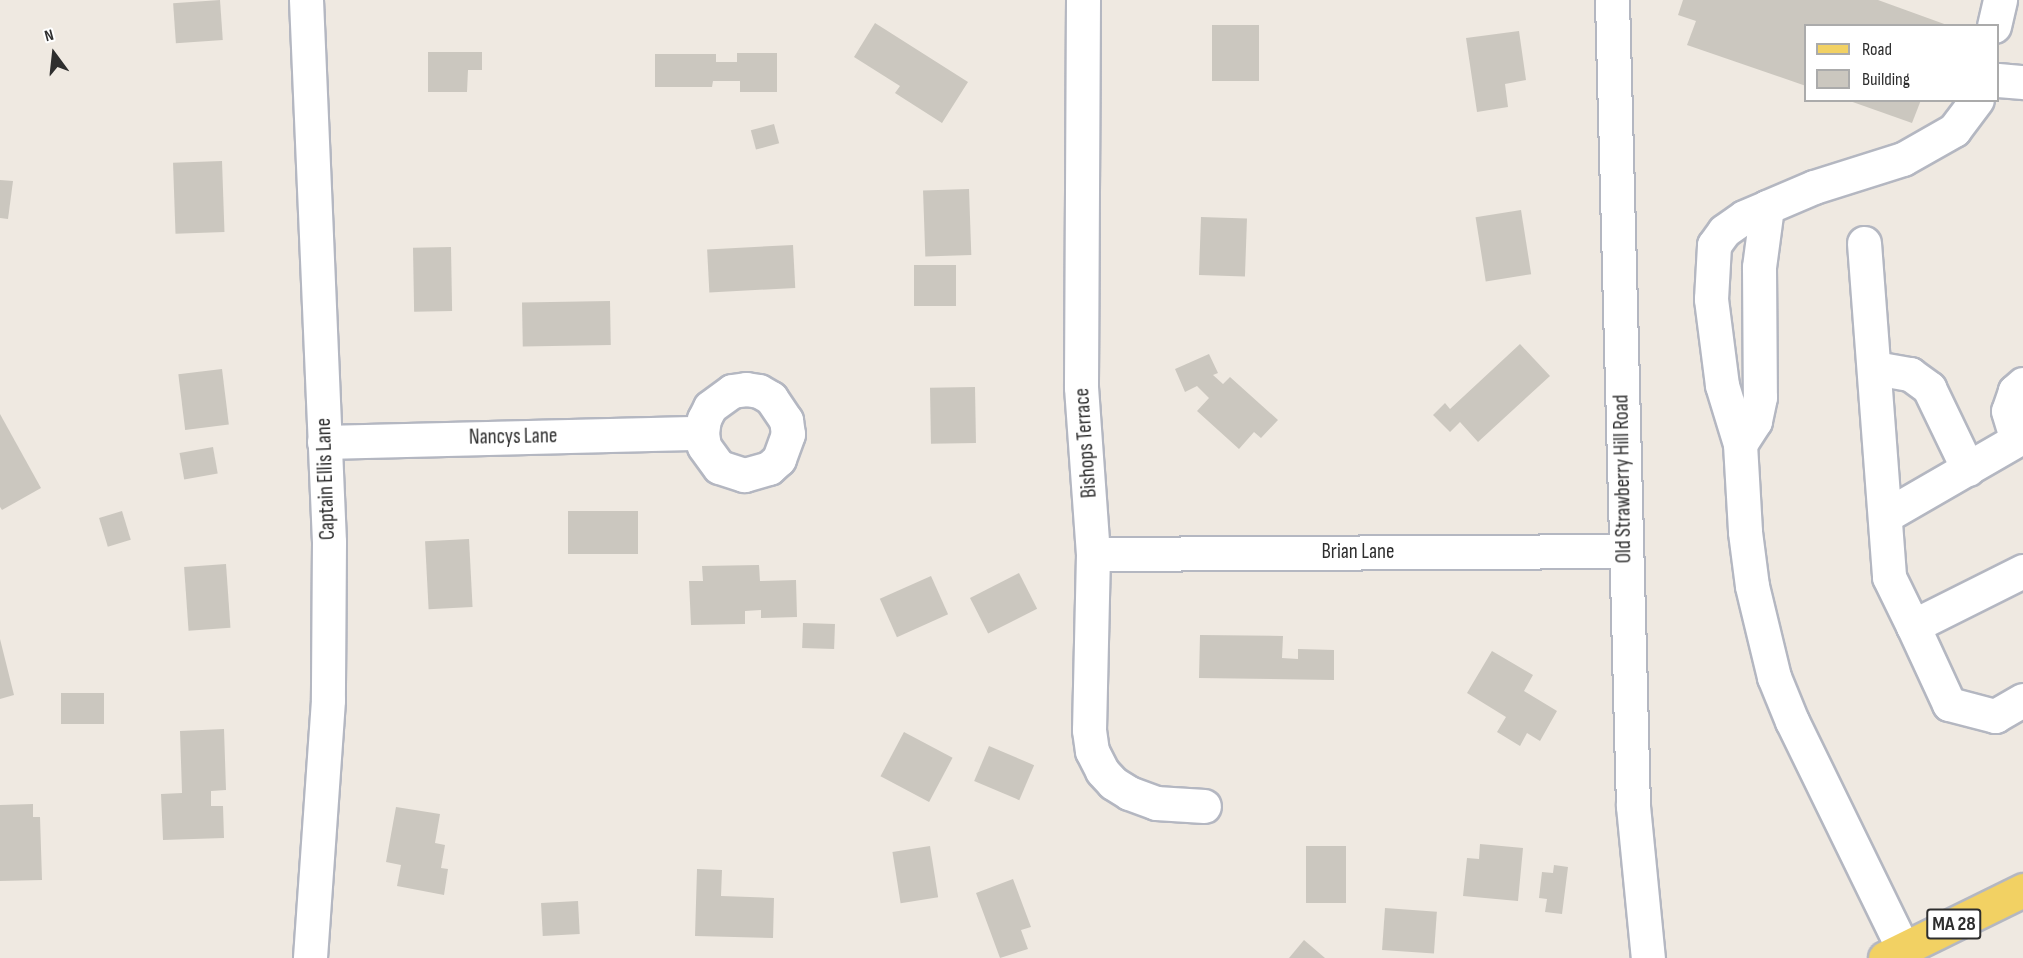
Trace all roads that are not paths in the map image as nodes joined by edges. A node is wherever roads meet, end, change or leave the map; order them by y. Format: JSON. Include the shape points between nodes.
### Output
{"nodes":[{"id":1,"x":306,"y":0,"type":"edge"},
{"id":2,"x":1083,"y":0,"type":"edge"},
{"id":3,"x":1612,"y":0,"type":"edge"},
{"id":4,"x":2000,"y":0,"type":"edge"},
{"id":5,"x":1994,"y":24,"type":"edge"},
{"id":6,"x":1999,"y":80,"type":"edge"},
{"id":7,"x":2023,"y":82,"type":"edge"},
{"id":8,"x":1975,"y":102,"type":"edge"},
{"id":9,"x":1767,"y":207,"type":"junction"},
{"id":10,"x":1864,"y":243,"type":"dead end"},
{"id":11,"x":1875,"y":368,"type":"junction"},
{"id":12,"x":2023,"y":384,"type":"edge"},
{"id":13,"x":702,"y":433,"type":"dead end"},
{"id":14,"x":2021,"y":438,"type":"edge"},
{"id":15,"x":324,"y":442,"type":"junction"},
{"id":16,"x":1740,"y":444,"type":"junction"},
{"id":17,"x":1968,"y":469,"type":"junction"},
{"id":18,"x":1885,"y":516,"type":"junction"},
{"id":19,"x":1624,"y":550,"type":"junction"},
{"id":20,"x":1093,"y":554,"type":"junction"},
{"id":21,"x":2023,"y":571,"type":"edge"},
{"id":22,"x":1913,"y":626,"type":"junction"},
{"id":23,"x":2023,"y":700,"type":"edge"},
{"id":24,"x":1204,"y":807,"type":"dead end"},
{"id":25,"x":2023,"y":890,"type":"edge"},
{"id":26,"x":1894,"y":954,"type":"edge"},
{"id":27,"x":310,"y":958,"type":"edge"},
{"id":28,"x":1648,"y":958,"type":"edge"}],
"edges":[{"from":1,"to":15,"type":"street","name":"Captain Ellis Lane"},
{"from":2,"to":20,"type":"street","name":"Bishops Terrace","via":[[1081,387]]},
{"from":3,"to":19,"type":"street","name":"Old Strawberry Hill Road"},
{"from":4,"to":5,"type":"street"},
{"from":6,"to":7,"type":"street"},
{"from":8,"to":9,"type":"street","via":[[1954,130],[1903,159],[1814,187]]},
{"from":9,"to":16,"type":"street","via":[[1759,267],[1760,397],[1755,421]]},
{"from":9,"to":16,"type":"street","via":[[1724,231],[1714,246],[1711,267],[1722,385]]},
{"from":10,"to":11,"type":"street"},
{"from":11,"to":17,"type":"street","via":[[1910,374],[1929,388]]},
{"from":11,"to":18,"type":"street"},
{"from":12,"to":14,"type":"street","via":[[2015,391],[2008,411],[2009,421]]},
{"from":13,"to":15,"type":"street","name":"Nancys Lane"},
{"from":14,"to":17,"type":"street"},
{"from":15,"to":27,"type":"street","name":"Captain Ellis Lane","via":[[329,542],[328,700]]},
{"from":16,"to":26,"type":"street","via":[[1744,532],[1752,586],[1774,677]]},
{"from":17,"to":18,"type":"street"},
{"from":18,"to":22,"type":"street","via":[[1889,577]]},
{"from":19,"to":20,"type":"street","name":"Brian Lane"},
{"from":19,"to":28,"type":"street","name":"Old Strawberry Hill Road","via":[[1633,806]]},
{"from":20,"to":24,"type":"street","name":"Bishops Terrace","via":[[1089,730],[1092,751],[1102,771],[1129,793],[1156,803]]},
{"from":21,"to":22,"type":"street"},
{"from":22,"to":23,"type":"street","via":[[1949,704],[1995,716]]},
{"from":25,"to":26,"type":"main road","number":"MA 28"}]}
